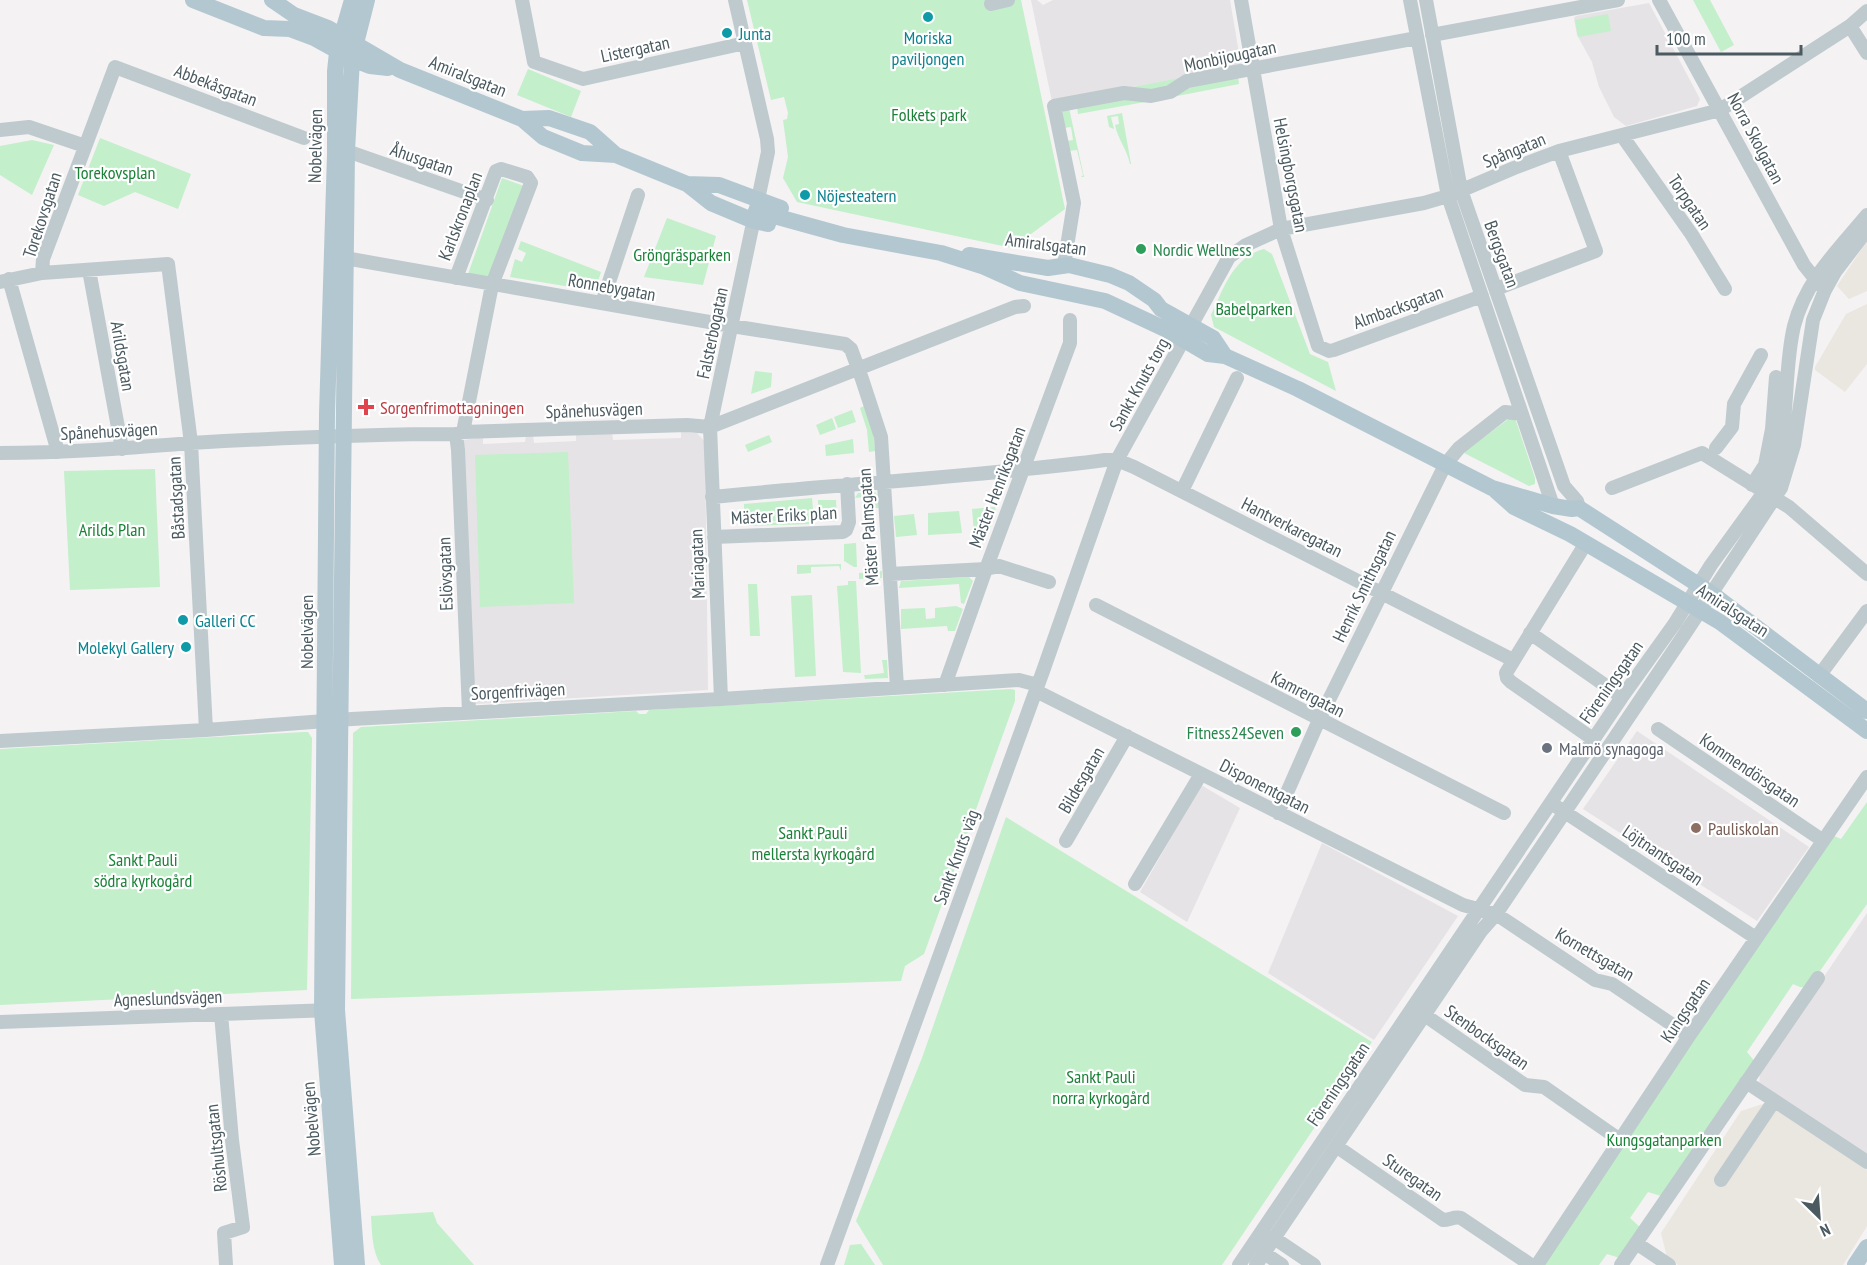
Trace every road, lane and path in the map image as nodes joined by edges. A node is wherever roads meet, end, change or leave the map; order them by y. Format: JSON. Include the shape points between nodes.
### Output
{"nodes":[{"id":1,"x":193,"y":0,"type":"edge"},
{"id":2,"x":273,"y":0,"type":"edge"},
{"id":3,"x":352,"y":0,"type":"edge"},
{"id":4,"x":367,"y":0,"type":"edge"},
{"id":5,"x":522,"y":0,"type":"edge"},
{"id":6,"x":735,"y":0,"type":"edge"},
{"id":7,"x":1008,"y":0,"type":"edge"},
{"id":8,"x":1240,"y":0,"type":"edge"},
{"id":9,"x":1410,"y":0,"type":"edge"},
{"id":10,"x":1426,"y":0,"type":"edge"},
{"id":11,"x":1618,"y":0,"type":"edge"},
{"id":12,"x":1659,"y":0,"type":"edge"},
{"id":13,"x":991,"y":4,"type":"dead end"},
{"id":14,"x":1865,"y":16,"type":"edge"},
{"id":15,"x":1850,"y":26,"type":"junction"},
{"id":16,"x":1432,"y":35,"type":"junction"},
{"id":17,"x":1417,"y":38,"type":"junction"},
{"id":18,"x":745,"y":43,"type":"junction"},
{"id":19,"x":346,"y":48,"type":"junction"},
{"id":20,"x":1867,"y":53,"type":"edge"},
{"id":21,"x":116,"y":67,"type":"joint"},
{"id":22,"x":1252,"y":69,"type":"junction"},
{"id":23,"x":1720,"y":110,"type":"junction"},
{"id":24,"x":0,"y":130,"type":"edge"},
{"id":25,"x":1623,"y":137,"type":"junction"},
{"id":26,"x":304,"y":138,"type":"dead end"},
{"id":27,"x":85,"y":146,"type":"junction"},
{"id":28,"x":346,"y":151,"type":"junction"},
{"id":29,"x":1559,"y":151,"type":"junction"},
{"id":30,"x":1455,"y":193,"type":"junction"},
{"id":31,"x":638,"y":195,"type":"dead end"},
{"id":32,"x":487,"y":200,"type":"junction"},
{"id":33,"x":756,"y":210,"type":"junction"},
{"id":34,"x":1867,"y":215,"type":"edge"},
{"id":35,"x":1281,"y":229,"type":"junction"},
{"id":36,"x":1867,"y":230,"type":"edge"},
{"id":37,"x":941,"y":253,"type":"junction"},
{"id":38,"x":345,"y":258,"type":"junction"},
{"id":39,"x":1064,"y":265,"type":"junction"},
{"id":40,"x":89,"y":270,"type":"junction"},
{"id":41,"x":42,"y":273,"type":"junction"},
{"id":42,"x":456,"y":278,"type":"junction"},
{"id":43,"x":1814,"y":280,"type":"junction"},
{"id":44,"x":4,"y":281,"type":"edge"},
{"id":45,"x":492,"y":285,"type":"junction"},
{"id":46,"x":1496,"y":289,"type":"junction"},
{"id":47,"x":1725,"y":289,"type":"dead end"},
{"id":48,"x":1825,"y":290,"type":"junction"},
{"id":49,"x":1482,"y":296,"type":"junction"},
{"id":50,"x":602,"y":303,"type":"junction"},
{"id":51,"x":1024,"y":306,"type":"dead end"},
{"id":52,"x":1070,"y":320,"type":"dead end"},
{"id":53,"x":732,"y":326,"type":"junction"},
{"id":54,"x":1188,"y":333,"type":"junction"},
{"id":55,"x":1325,"y":350,"type":"joint"},
{"id":56,"x":1761,"y":355,"type":"dead end"},
{"id":57,"x":858,"y":369,"type":"junction"},
{"id":58,"x":1776,"y":376,"type":"dead end"},
{"id":59,"x":1237,"y":378,"type":"dead end"},
{"id":60,"x":1522,"y":414,"type":"junction"},
{"id":61,"x":710,"y":427,"type":"junction"},
{"id":62,"x":459,"y":433,"type":"junction"},
{"id":63,"x":335,"y":437,"type":"junction"},
{"id":64,"x":191,"y":444,"type":"junction"},
{"id":65,"x":1716,"y":447,"type":"dead end"},
{"id":66,"x":122,"y":449,"type":"junction"},
{"id":67,"x":58,"y":452,"type":"junction"},
{"id":68,"x":0,"y":453,"type":"edge"},
{"id":69,"x":1117,"y":460,"type":"junction"},
{"id":70,"x":1445,"y":465,"type":"junction"},
{"id":71,"x":1022,"y":471,"type":"junction"},
{"id":72,"x":883,"y":481,"type":"junction"},
{"id":73,"x":847,"y":484,"type":"junction"},
{"id":74,"x":1492,"y":488,"type":"junction"},
{"id":75,"x":1612,"y":488,"type":"dead end"},
{"id":76,"x":1182,"y":491,"type":"junction"},
{"id":77,"x":1764,"y":492,"type":"junction"},
{"id":78,"x":712,"y":496,"type":"junction"},
{"id":79,"x":1553,"y":506,"type":"junction"},
{"id":80,"x":1579,"y":508,"type":"junction"},
{"id":81,"x":1570,"y":534,"type":"junction"},
{"id":82,"x":714,"y":537,"type":"junction"},
{"id":83,"x":1586,"y":543,"type":"junction"},
{"id":84,"x":986,"y":569,"type":"junction"},
{"id":85,"x":890,"y":574,"type":"junction"},
{"id":86,"x":1867,"y":574,"type":"edge"},
{"id":87,"x":1049,"y":582,"type":"dead end"},
{"id":88,"x":1704,"y":590,"type":"junction"},
{"id":89,"x":1380,"y":593,"type":"junction"},
{"id":90,"x":1096,"y":605,"type":"dead end"},
{"id":91,"x":1694,"y":606,"type":"junction"},
{"id":92,"x":1867,"y":611,"type":"edge"},
{"id":93,"x":1530,"y":633,"type":"junction"},
{"id":94,"x":1513,"y":660,"type":"junction"},
{"id":95,"x":1819,"y":676,"type":"junction"},
{"id":96,"x":945,"y":685,"type":"junction"},
{"id":97,"x":897,"y":687,"type":"junction"},
{"id":98,"x":1037,"y":688,"type":"junction"},
{"id":99,"x":1622,"y":697,"type":"junction"},
{"id":100,"x":721,"y":699,"type":"junction"},
{"id":101,"x":1867,"y":711,"type":"edge"},
{"id":102,"x":469,"y":712,"type":"junction"},
{"id":103,"x":1319,"y":720,"type":"junction"},
{"id":104,"x":333,"y":721,"type":"junction"},
{"id":105,"x":1658,"y":729,"type":"dead end"},
{"id":106,"x":206,"y":730,"type":"junction"},
{"id":107,"x":1867,"y":731,"type":"edge"},
{"id":108,"x":1127,"y":736,"type":"junction"},
{"id":109,"x":1593,"y":740,"type":"junction"},
{"id":110,"x":0,"y":741,"type":"edge"},
{"id":111,"x":1201,"y":774,"type":"junction"},
{"id":112,"x":1867,"y":777,"type":"edge"},
{"id":113,"x":1551,"y":802,"type":"junction"},
{"id":114,"x":1564,"y":811,"type":"junction"},
{"id":115,"x":1278,"y":813,"type":"junction"},
{"id":116,"x":1504,"y":813,"type":"dead end"},
{"id":117,"x":1822,"y":840,"type":"junction"},
{"id":118,"x":1066,"y":841,"type":"dead end"},
{"id":119,"x":1135,"y":884,"type":"dead end"},
{"id":120,"x":1480,"y":911,"type":"junction"},
{"id":121,"x":1496,"y":914,"type":"junction"},
{"id":122,"x":1756,"y":938,"type":"junction"},
{"id":123,"x":1818,"y":978,"type":"dead end"},
{"id":124,"x":329,"y":1010,"type":"junction"},
{"id":125,"x":221,"y":1014,"type":"junction"},
{"id":126,"x":1426,"y":1016,"type":"junction"},
{"id":127,"x":0,"y":1022,"type":"edge"},
{"id":128,"x":1689,"y":1036,"type":"junction"},
{"id":129,"x":1746,"y":1082,"type":"junction"},
{"id":130,"x":1774,"y":1101,"type":"junction"},
{"id":131,"x":1620,"y":1140,"type":"junction"},
{"id":132,"x":1336,"y":1146,"type":"junction"},
{"id":133,"x":1867,"y":1162,"type":"edge"},
{"id":134,"x":1720,"y":1180,"type":"dead end"},
{"id":135,"x":1256,"y":1238,"type":"junction"},
{"id":136,"x":1274,"y":1238,"type":"junction"},
{"id":137,"x":1636,"y":1243,"type":"junction"},
{"id":138,"x":1867,"y":1247,"type":"edge"},
{"id":139,"x":1260,"y":1259,"type":"edge"},
{"id":140,"x":226,"y":1265,"type":"edge"},
{"id":141,"x":342,"y":1265,"type":"edge"},
{"id":142,"x":357,"y":1265,"type":"edge"},
{"id":143,"x":827,"y":1265,"type":"edge"},
{"id":144,"x":1239,"y":1265,"type":"edge"},
{"id":145,"x":1282,"y":1265,"type":"edge"},
{"id":146,"x":1314,"y":1265,"type":"edge"},
{"id":147,"x":1531,"y":1265,"type":"edge"},
{"id":148,"x":1537,"y":1265,"type":"edge"},
{"id":149,"x":1620,"y":1265,"type":"edge"},
{"id":150,"x":1669,"y":1265,"type":"edge"},
{"id":151,"x":1855,"y":1265,"type":"edge"}],
"edges":[{"from":1,"to":19,"type":"main road","name":"Amiralsgatan","via":[[264,28],[290,29]]},
{"from":2,"to":19,"type":"main road","name":"Amiralsgatan","via":[[294,15],[328,28]]},
{"from":3,"to":19,"type":"main road","name":"Nobelvägen"},
{"from":4,"to":19,"type":"main road","name":"Nobelvägen"},
{"from":5,"to":18,"type":"street","name":"Listergatan","via":[[534,63],[583,79]]},
{"from":6,"to":18,"type":"street","name":"Falsterbogatan"},
{"from":7,"to":13,"type":"street"},
{"from":8,"to":22,"type":"street","name":"Helsingborgsgatan"},
{"from":9,"to":17,"type":"street","name":"Bergsgatan"},
{"from":10,"to":16,"type":"street","name":"Bergsgatan"},
{"from":11,"to":16,"type":"street"},
{"from":12,"to":23,"type":"street","name":"Norra Skolgatan"},
{"from":14,"to":15,"type":"street","name":"Spångatan"},
{"from":15,"to":20,"type":"street"},
{"from":15,"to":23,"type":"street","name":"Spångatan"},
{"from":16,"to":30,"type":"street","name":"Bergsgatan"},
{"from":17,"to":22,"type":"street","name":"Monbijougatan"},
{"from":17,"to":30,"type":"street","name":"Bergsgatan"},
{"from":18,"to":33,"type":"street","name":"Falsterbogatan","via":[[768,152]]},
{"from":19,"to":28,"type":"main road","name":"Nobelvägen"},
{"from":19,"to":33,"type":"main road","name":"Amiralsgatan","via":[[522,119],[549,118],[590,132],[616,155],[687,184],[719,185]]},
{"from":19,"to":63,"type":"main road","name":"Nobelvägen","via":[[335,71]]},
{"from":21,"to":26,"type":"street","name":"Abbekåsgatan"},
{"from":21,"to":27,"type":"street","name":"Torekovsgatan"},
{"from":22,"to":35,"type":"street","name":"Helsingborgsgatan"},
{"from":22,"to":39,"type":"street","name":"Monbijougatan","via":[[1187,81],[1170,92],[1150,96],[1124,93],[1054,106],[1074,204]]},
{"from":23,"to":25,"type":"street","name":"Spångatan"},
{"from":23,"to":43,"type":"street","name":"Norra Skolgatan"},
{"from":24,"to":27,"type":"street","via":[[29,127]]},
{"from":25,"to":29,"type":"street","name":"Spångatan"},
{"from":25,"to":47,"type":"street","name":"Torpgatan"},
{"from":27,"to":41,"type":"street","name":"Torekovsgatan","via":[[43,259]]},
{"from":28,"to":32,"type":"street","name":"Åhusgatan"},
{"from":28,"to":38,"type":"main road","name":"Nobelvägen"},
{"from":29,"to":30,"type":"street","name":"Spångatan"},
{"from":29,"to":46,"type":"street","via":[[1596,251]]},
{"from":30,"to":35,"type":"street","name":"Spångatan","via":[[1424,203]]},
{"from":30,"to":46,"type":"street","name":"Bergsgatan"},
{"from":30,"to":49,"type":"street","name":"Bergsgatan"},
{"from":31,"to":50,"type":"street"},
{"from":32,"to":42,"type":"street","name":"Karlskronaplan"},
{"from":32,"to":45,"type":"street","name":"Karlskronaplan","via":[[496,171],[501,169],[527,177],[531,183]]},
{"from":33,"to":37,"type":"main road","name":"Amiralsgatan","via":[[800,213],[843,235]]},
{"from":33,"to":53,"type":"street","name":"Falsterbogatan"},
{"from":34,"to":43,"type":"street","name":"Föreningsgatan"},
{"from":35,"to":54,"type":"street","name":"Spångatan","via":[[1229,257]]},
{"from":35,"to":55,"type":"street","name":"Helsingborgsgatan","via":[[1318,346]]},
{"from":36,"to":48,"type":"street","name":"Föreningsgatan"},
{"from":37,"to":39,"type":"main road","name":"Amiralsgatan","via":[[981,255],[1048,268]]},
{"from":37,"to":54,"type":"main road","name":"Amiralsgatan","via":[[1020,283],[1105,301]]},
{"from":38,"to":42,"type":"street","name":"Ronnebygatan"},
{"from":38,"to":63,"type":"main road","name":"Nobelvägen"},
{"from":39,"to":54,"type":"main road","name":"Amiralsgatan","via":[[1088,268],[1129,283],[1154,300]]},
{"from":40,"to":41,"type":"street"},
{"from":40,"to":64,"type":"street","name":"Båstadsgatan","via":[[168,264]]},
{"from":40,"to":66,"type":"street","name":"Arildsgatan"},
{"from":41,"to":44,"type":"street"},
{"from":42,"to":45,"type":"street","name":"Ronnebygatan"},
{"from":43,"to":48,"type":"street","name":"Norra Skolgatan"},
{"from":43,"to":77,"type":"street","name":"Föreningsgatan","via":[[1794,327],[1781,444]]},
{"from":44,"to":67,"type":"street","name":"Torekovsgatan"},
{"from":45,"to":50,"type":"street","name":"Ronnebygatan"},
{"from":45,"to":62,"type":"street","name":"Eslövsgatan"},
{"from":46,"to":80,"type":"street","name":"Bergsgatan","via":[[1564,486]]},
{"from":48,"to":77,"type":"street","name":"Föreningsgatan","via":[[1813,320],[1789,467]]},
{"from":49,"to":55,"type":"street","name":"Almbacksgatan"},
{"from":49,"to":60,"type":"street","name":"Bergsgatan"},
{"from":50,"to":53,"type":"street","name":"Ronnebygatan"},
{"from":51,"to":57,"type":"street","name":"Spånehusvägen"},
{"from":52,"to":71,"type":"street","name":"Mäster Henriksgatan","via":[[1070,343]]},
{"from":53,"to":57,"type":"street","name":"Ronnebygatan","via":[[845,344],[851,349]]},
{"from":53,"to":61,"type":"street","name":"Falsterbogatan"},
{"from":54,"to":69,"type":"street","name":"Sankt Knuts torg"},
{"from":54,"to":70,"type":"main road","name":"Amiralsgatan","via":[[1213,338],[1225,356]]},
{"from":56,"to":65,"type":"street","via":[[1734,404],[1732,427]]},
{"from":57,"to":61,"type":"street","name":"Spånehusvägen"},
{"from":57,"to":72,"type":"street","name":"Mäster Palmsgatan","via":[[879,428]]},
{"from":58,"to":77,"type":"street"},
{"from":59,"to":76,"type":"street"},
{"from":60,"to":70,"type":"street","name":"Henrik Smithsgatan","via":[[1504,412],[1454,452]]},
{"from":60,"to":79,"type":"street","name":"Bergsgatan"},
{"from":61,"to":62,"type":"street","name":"Spånehusvägen"},
{"from":61,"to":78,"type":"street","name":"Mariagatan"},
{"from":62,"to":63,"type":"street","name":"Spånehusvägen"},
{"from":62,"to":102,"type":"street","name":"Eslövsgatan"},
{"from":63,"to":64,"type":"street","name":"Spånehusvägen"},
{"from":63,"to":104,"type":"main road","name":"Nobelvägen"},
{"from":64,"to":66,"type":"street","name":"Spånehusvägen"},
{"from":64,"to":106,"type":"street","name":"Båstadsgatan"},
{"from":66,"to":67,"type":"street","name":"Spånehusvägen"},
{"from":67,"to":68,"type":"street","name":"Spånehusvägen"},
{"from":69,"to":71,"type":"street","name":"Mäster Eriks plan"},
{"from":69,"to":76,"type":"street","name":"Hantverkaregatan"},
{"from":69,"to":98,"type":"street","name":"Sankt Knuts väg"},
{"from":70,"to":74,"type":"main road","name":"Amiralsgatan"},
{"from":70,"to":89,"type":"street","name":"Henrik Smithsgatan"},
{"from":71,"to":72,"type":"street","name":"Mäster Eriks plan"},
{"from":71,"to":84,"type":"street","name":"Mäster Henriksgatan"},
{"from":72,"to":73,"type":"street","name":"Mäster Eriks plan"},
{"from":72,"to":85,"type":"street","name":"Mäster Palmsgatan"},
{"from":73,"to":78,"type":"street","name":"Mäster Eriks plan"},
{"from":73,"to":82,"type":"street","name":"Mäster Eriks plan","via":[[849,522],[843,532]]},
{"from":74,"to":79,"type":"main road","name":"Amiralsgatan"},
{"from":74,"to":81,"type":"main road","name":"Amiralsgatan","via":[[1514,507]]},
{"from":75,"to":77,"type":"street","via":[[1702,453]]},
{"from":76,"to":89,"type":"street","name":"Hantverkaregatan"},
{"from":77,"to":86,"type":"street","via":[[1789,507]]},
{"from":77,"to":88,"type":"street","name":"Föreningsgatan"},
{"from":78,"to":82,"type":"street","name":"Mariagatan"},
{"from":79,"to":80,"type":"main road","name":"Amiralsgatan"},
{"from":79,"to":81,"type":"main road","name":"Amiralsgatan"},
{"from":80,"to":88,"type":"main road","name":"Amiralsgatan"},
{"from":81,"to":83,"type":"main road","name":"Amiralsgatan"},
{"from":82,"to":100,"type":"street","name":"Mariagatan"},
{"from":83,"to":91,"type":"main road","name":"Amiralsgatan"},
{"from":83,"to":93,"type":"street"},
{"from":84,"to":85,"type":"street"},
{"from":84,"to":87,"type":"street","via":[[999,566]]},
{"from":84,"to":96,"type":"street","name":"Mäster Henriksgatan","via":[[947,665]]},
{"from":85,"to":97,"type":"street","name":"Mäster Palmsgatan"},
{"from":88,"to":91,"type":"street","name":"Föreningsgatan"},
{"from":88,"to":95,"type":"main road","name":"Amiralsgatan"},
{"from":89,"to":94,"type":"street","name":"Hantverkaregatan"},
{"from":89,"to":103,"type":"street","name":"Henrik Smithsgatan"},
{"from":90,"to":103,"type":"street","name":"Kamrergatan"},
{"from":91,"to":99,"type":"street","name":"Föreningsgatan"},
{"from":91,"to":107,"type":"main road","name":"Amiralsgatan"},
{"from":91,"to":114,"type":"street","name":"Föreningsgatan","via":[[1684,635]]},
{"from":92,"to":95,"type":"street"},
{"from":93,"to":94,"type":"street"},
{"from":93,"to":99,"type":"street"},
{"from":94,"to":109,"type":"street","via":[[1506,673],[1511,682]]},
{"from":95,"to":101,"type":"main road","name":"Amiralsgatan"},
{"from":96,"to":97,"type":"street","name":"Sorgenfrivägen"},
{"from":96,"to":98,"type":"street","name":"Sorgenfrivägen","via":[[1019,680]]},
{"from":97,"to":100,"type":"street","name":"Sorgenfrivägen"},
{"from":98,"to":108,"type":"street","name":"Disponentgatan"},
{"from":98,"to":143,"type":"street","name":"Sankt Knuts väg"},
{"from":99,"to":109,"type":"street","name":"Föreningsgatan"},
{"from":100,"to":102,"type":"street","name":"Sorgenfrivägen"},
{"from":102,"to":104,"type":"street","name":"Sorgenfrivägen"},
{"from":103,"to":115,"type":"street","name":"Henrik Smithsgatan"},
{"from":103,"to":116,"type":"street","name":"Kamrergatan"},
{"from":104,"to":106,"type":"street","name":"Sorgenfrivägen"},
{"from":104,"to":124,"type":"main road","name":"Nobelvägen"},
{"from":105,"to":117,"type":"street","name":"Kommendörsgatan"},
{"from":106,"to":110,"type":"street","name":"Sorgenfrivägen"},
{"from":108,"to":111,"type":"street","name":"Disponentgatan"},
{"from":108,"to":118,"type":"street","name":"Bildesgatan"},
{"from":109,"to":113,"type":"street","name":"Föreningsgatan"},
{"from":111,"to":115,"type":"street","name":"Disponentgatan"},
{"from":111,"to":119,"type":"street"},
{"from":112,"to":117,"type":"street","name":"Kungsgatan"},
{"from":113,"to":114,"type":"street","name":"Löjtnantsgatan"},
{"from":113,"to":120,"type":"street","name":"Föreningsgatan"},
{"from":114,"to":121,"type":"street","name":"Föreningsgatan"},
{"from":114,"to":122,"type":"street","name":"Löjtnantsgatan"},
{"from":115,"to":120,"type":"street","name":"Disponentgatan"},
{"from":117,"to":122,"type":"street","name":"Kungsgatan"},
{"from":120,"to":121,"type":"street","name":"Kornettsgatan"},
{"from":120,"to":135,"type":"street","name":"Föreningsgatan"},
{"from":121,"to":126,"type":"street","name":"Föreningsgatan"},
{"from":121,"to":128,"type":"street","name":"Kornettsgatan"},
{"from":122,"to":128,"type":"street","name":"Kungsgatan"},
{"from":123,"to":129,"type":"street"},
{"from":124,"to":125,"type":"street","name":"Agneslundsvägen"},
{"from":124,"to":141,"type":"main road","name":"Nobelvägen"},
{"from":124,"to":142,"type":"main road","name":"Nobelvägen"},
{"from":125,"to":127,"type":"street","name":"Agneslundsvägen"},
{"from":125,"to":140,"type":"street","name":"Röshultsgatan","via":[[243,1227],[225,1233]]},
{"from":126,"to":131,"type":"street","name":"Stenbocksgatan","via":[[1525,1085],[1544,1087]]},
{"from":126,"to":132,"type":"street","name":"Föreningsgatan"},
{"from":128,"to":131,"type":"street","name":"Kungsgatan"},
{"from":129,"to":130,"type":"street"},
{"from":129,"to":137,"type":"street"},
{"from":130,"to":133,"type":"street"},
{"from":130,"to":134,"type":"street"},
{"from":131,"to":148,"type":"street","name":"Kungsgatan"},
{"from":132,"to":136,"type":"street","name":"Föreningsgatan"},
{"from":132,"to":147,"type":"street","name":"Sturegatan","via":[[1443,1220],[1461,1218]]},
{"from":135,"to":136,"type":"street"},
{"from":135,"to":139,"type":"street"},
{"from":135,"to":144,"type":"street","name":"Föreningsgatan"},
{"from":136,"to":139,"type":"street","name":"Föreningsgatan"},
{"from":136,"to":146,"type":"street"},
{"from":137,"to":149,"type":"street"},
{"from":137,"to":150,"type":"street"},
{"from":138,"to":151,"type":"main road"},
{"from":139,"to":145,"type":"street"}]}
